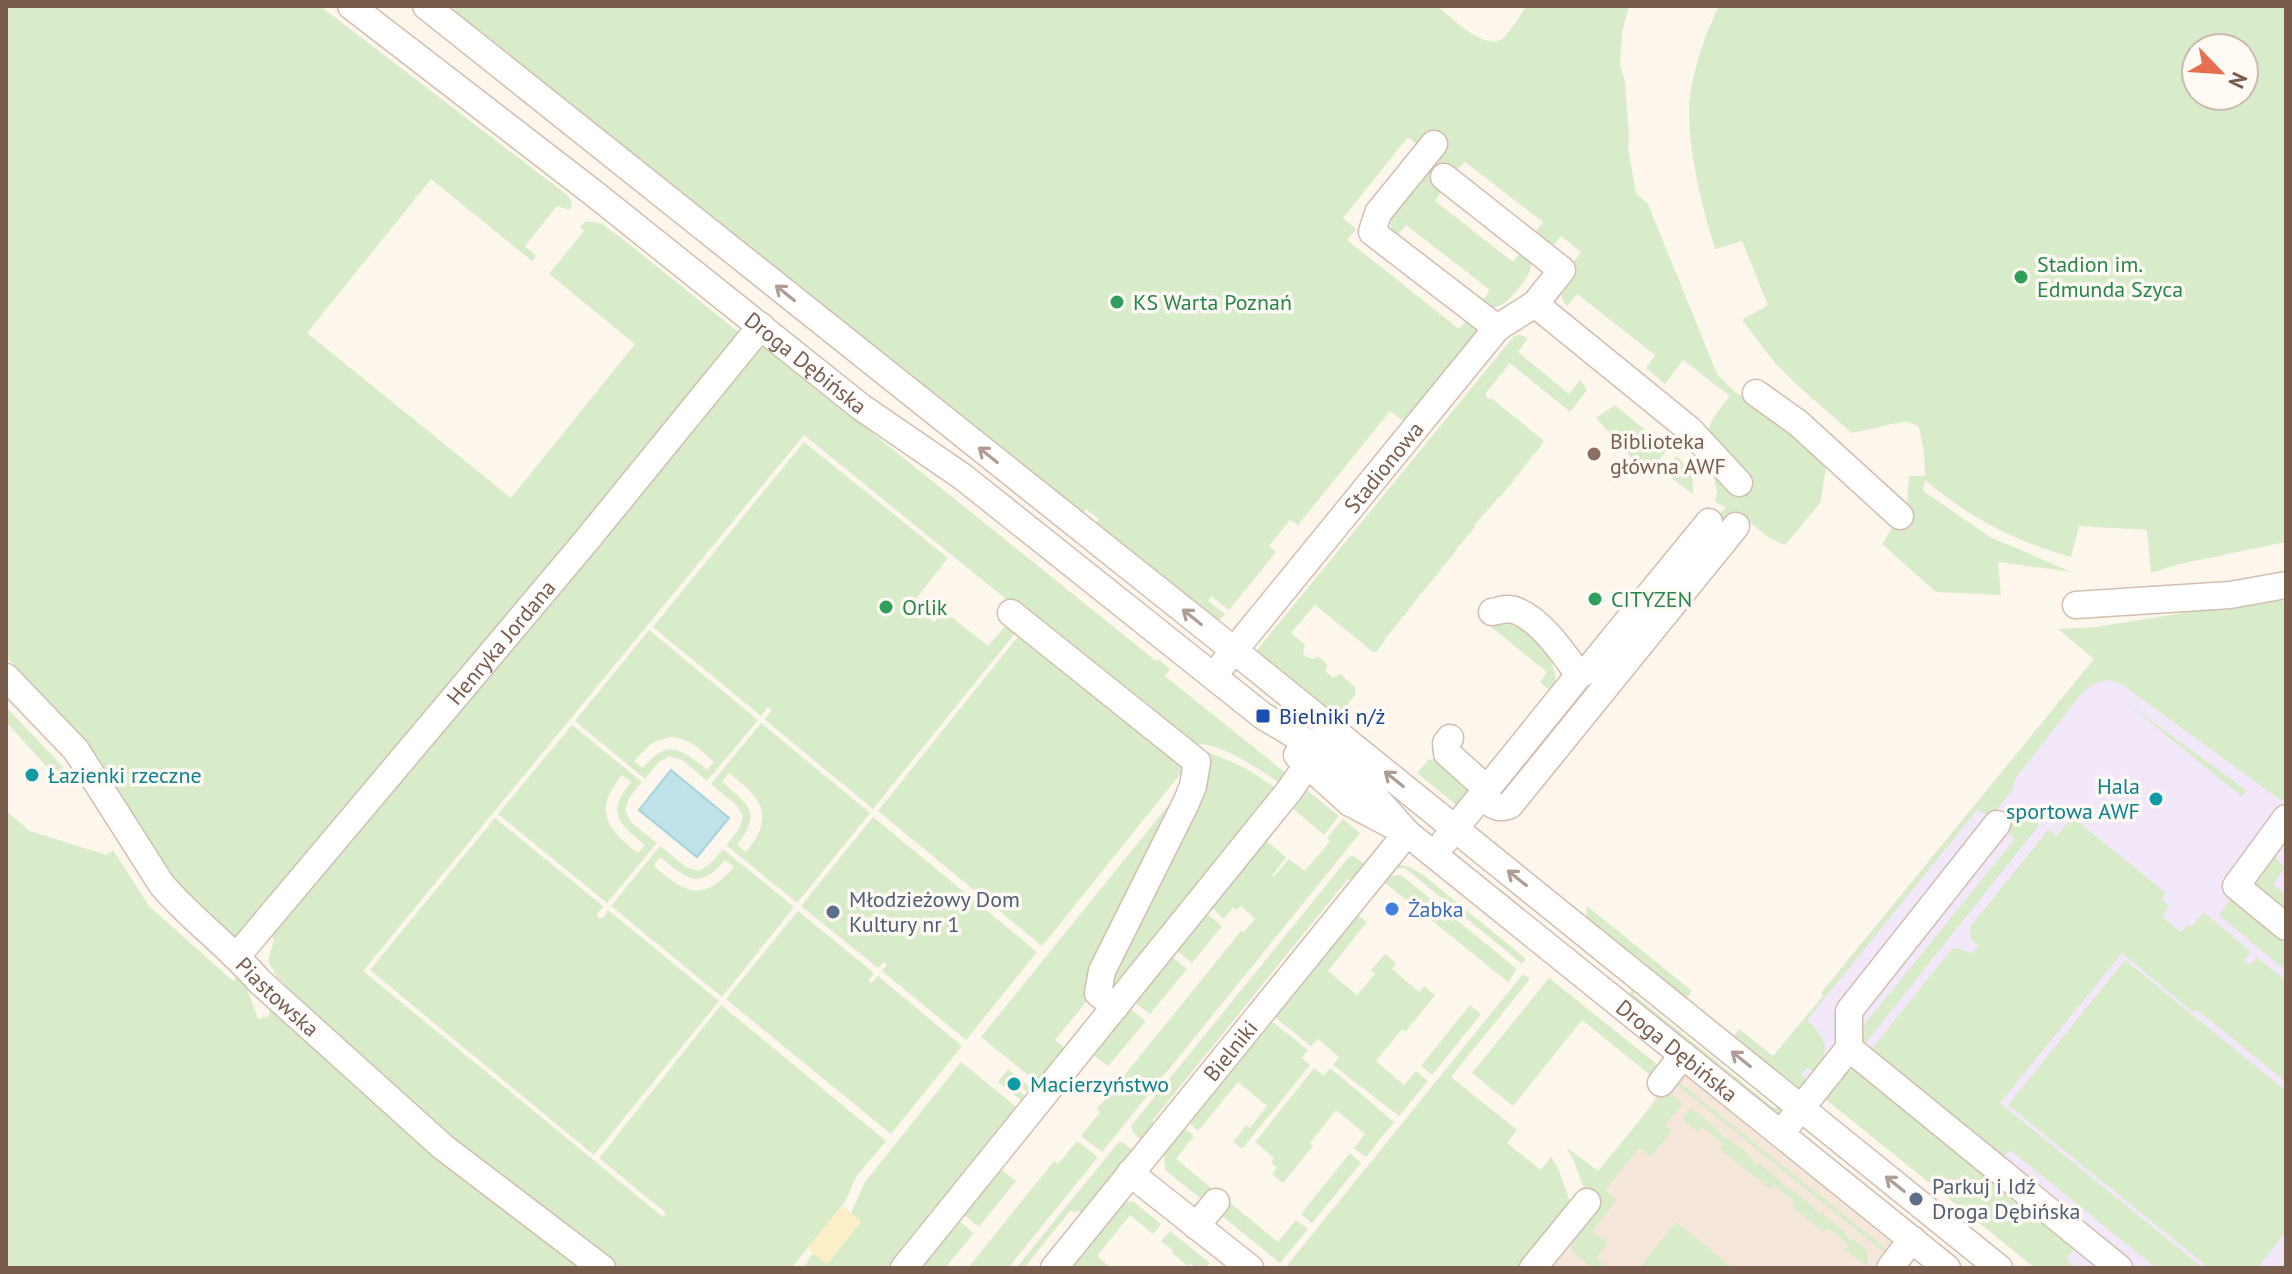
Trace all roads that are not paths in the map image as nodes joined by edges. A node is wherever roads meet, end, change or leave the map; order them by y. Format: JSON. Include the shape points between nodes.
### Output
{"nodes":[{"id":1,"x":351,"y":6,"type":"edge"},
{"id":2,"x":426,"y":6,"type":"edge"},
{"id":3,"x":505,"y":70,"type":"junction"},
{"id":4,"x":478,"y":105,"type":"junction"},
{"id":5,"x":1434,"y":144,"type":"dead end"},
{"id":6,"x":1444,"y":177,"type":"dead end"},
{"id":7,"x":697,"y":223,"type":"junction"},
{"id":8,"x":671,"y":255,"type":"junction"},
{"id":9,"x":743,"y":259,"type":"junction"},
{"id":10,"x":717,"y":291,"type":"junction"},
{"id":11,"x":1535,"y":304,"type":"junction"},
{"id":12,"x":815,"y":316,"type":"junction"},
{"id":13,"x":761,"y":326,"type":"junction"},
{"id":14,"x":1497,"y":328,"type":"junction"},
{"id":15,"x":788,"y":349,"type":"junction"},
{"id":16,"x":1756,"y":393,"type":"dead end"},
{"id":17,"x":1739,"y":483,"type":"dead end"},
{"id":18,"x":1900,"y":516,"type":"dead end"},
{"id":19,"x":1709,"y":522,"type":"dead end"},
{"id":20,"x":1736,"y":526,"type":"dead end"},
{"id":21,"x":2286,"y":585,"type":"edge"},
{"id":22,"x":1153,"y":586,"type":"junction"},
{"id":23,"x":2076,"y":605,"type":"dead end"},
{"id":24,"x":1132,"y":611,"type":"junction"},
{"id":25,"x":1492,"y":612,"type":"dead end"},
{"id":26,"x":1011,"y":613,"type":"dead end"},
{"id":27,"x":1235,"y":651,"type":"junction"},
{"id":28,"x":1579,"y":675,"type":"junction"},
{"id":29,"x":1213,"y":676,"type":"junction"},
{"id":30,"x":6,"y":677,"type":"edge"},
{"id":31,"x":1450,"y":738,"type":"dead end"},
{"id":32,"x":1312,"y":757,"type":"junction"},
{"id":33,"x":1484,"y":792,"type":"junction"},
{"id":34,"x":2286,"y":818,"type":"edge"},
{"id":35,"x":1997,"y":824,"type":"dead end"},
{"id":36,"x":1455,"y":828,"type":"junction"},
{"id":37,"x":2286,"y":830,"type":"edge"},
{"id":38,"x":1407,"y":833,"type":"junction"},
{"id":39,"x":2286,"y":851,"type":"edge"},
{"id":40,"x":1434,"y":855,"type":"junction"},
{"id":41,"x":1567,"y":909,"type":"junction"},
{"id":42,"x":2286,"y":927,"type":"edge"},
{"id":43,"x":1539,"y":938,"type":"junction"},
{"id":44,"x":237,"y":956,"type":"junction"},
{"id":45,"x":1115,"y":1007,"type":"junction"},
{"id":46,"x":1849,"y":1048,"type":"junction"},
{"id":47,"x":1683,"y":1055,"type":"junction"},
{"id":48,"x":1661,"y":1083,"type":"dead end"},
{"id":49,"x":1801,"y":1108,"type":"junction"},
{"id":50,"x":1780,"y":1133,"type":"junction"},
{"id":51,"x":1130,"y":1173,"type":"junction"},
{"id":52,"x":1216,"y":1202,"type":"dead end"},
{"id":53,"x":1587,"y":1202,"type":"dead end"},
{"id":54,"x":1196,"y":1226,"type":"junction"},
{"id":55,"x":1912,"y":1239,"type":"junction"},
{"id":56,"x":1248,"y":1267,"type":"edge"},
{"id":57,"x":602,"y":1268,"type":"edge"},
{"id":58,"x":904,"y":1268,"type":"edge"},
{"id":59,"x":1054,"y":1268,"type":"edge"},
{"id":60,"x":1533,"y":1268,"type":"edge"},
{"id":61,"x":1890,"y":1268,"type":"edge"},
{"id":62,"x":1947,"y":1268,"type":"edge"},
{"id":63,"x":1999,"y":1268,"type":"edge"},
{"id":64,"x":2119,"y":1268,"type":"edge"}],
"edges":[{"from":1,"to":4,"type":"street","name":"Droga Dębińska"},
{"from":2,"to":3,"type":"street"},
{"from":3,"to":4,"type":"street"},
{"from":3,"to":7,"type":"street"},
{"from":4,"to":8,"type":"street","name":"Droga Dębińska"},
{"from":5,"to":14,"type":"street","via":[[1378,213],[1372,232]]},
{"from":6,"to":11,"type":"street","name":"Stadionowa","via":[[1562,270]]},
{"from":7,"to":8,"type":"street"},
{"from":7,"to":9,"type":"street"},
{"from":8,"to":10,"type":"street","name":"Droga Dębińska"},
{"from":9,"to":10,"type":"street"},
{"from":12,"to":9,"type":"street","one_way":true},
{"from":10,"to":13,"type":"street","name":"Droga Dębińska"},
{"from":11,"to":14,"type":"street","name":"Stadionowa"},
{"from":11,"to":17,"type":"street","via":[[1690,430]]},
{"from":12,"to":15,"type":"street"},
{"from":22,"to":12,"type":"street","one_way":true},
{"from":13,"to":15,"type":"street","name":"Droga Dębińska"},
{"from":13,"to":44,"type":"street","name":"Henryka Jordana"},
{"from":14,"to":27,"type":"street","name":"Stadionowa"},
{"from":15,"to":24,"type":"street","name":"Droga Dębińska","via":[[963,477]]},
{"from":16,"to":18,"type":"street","via":[[1798,423]]},
{"from":19,"to":28,"type":"street"},
{"from":20,"to":33,"type":"street","via":[[1510,805],[1494,806]]},
{"from":21,"to":23,"type":"street","via":[[2230,595]]},
{"from":22,"to":24,"type":"street"},
{"from":27,"to":22,"type":"street","one_way":true},
{"from":24,"to":29,"type":"street","name":"Droga Dębińska"},
{"from":25,"to":28,"type":"street","via":[[1507,608],[1527,617]]},
{"from":26,"to":45,"type":"street","via":[[1197,762],[1186,803],[1102,971],[1098,993]]},
{"from":27,"to":29,"type":"street","name":"Stadionowa"},
{"from":36,"to":27,"type":"street","one_way":true},
{"from":28,"to":33,"type":"street"},
{"from":29,"to":32,"type":"street","name":"Droga Dębińska"},
{"from":30,"to":44,"type":"street","name":"Piastowska","via":[[76,750],[162,885]]},
{"from":31,"to":33,"type":"street","via":[[1447,753]]},
{"from":32,"to":38,"type":"street","name":"Droga Dębińska","via":[[1350,803]]},
{"from":32,"to":45,"type":"street"},
{"from":33,"to":36,"type":"street"},
{"from":34,"to":42,"type":"street","via":[[2236,886]]},
{"from":35,"to":46,"type":"street","via":[[1849,1011]]},
{"from":36,"to":40,"type":"street"},
{"from":41,"to":36,"type":"street","one_way":true},
{"from":37,"to":39,"type":"street"},
{"from":38,"to":40,"type":"street","name":"Droga Dębińska"},
{"from":38,"to":51,"type":"street","name":"Bielniki"},
{"from":40,"to":43,"type":"street","name":"Droga Dębińska"},
{"from":41,"to":43,"type":"street"},
{"from":49,"to":41,"type":"street","one_way":true,"via":[[1692,1005]]},
{"from":43,"to":47,"type":"street","name":"Droga Dębińska"},
{"from":44,"to":57,"type":"street","name":"Piastowska","via":[[424,1131]]},
{"from":45,"to":58,"type":"street"},
{"from":46,"to":49,"type":"street"},
{"from":46,"to":64,"type":"street"},
{"from":47,"to":48,"type":"street"},
{"from":47,"to":50,"type":"street","name":"Droga Dębińska"},
{"from":49,"to":50,"type":"street"},
{"from":63,"to":49,"type":"street","one_way":true},
{"from":50,"to":55,"type":"street","name":"Droga Dębińska"},
{"from":51,"to":54,"type":"street"},
{"from":51,"to":59,"type":"street","name":"Bielniki"},
{"from":52,"to":54,"type":"street"},
{"from":53,"to":60,"type":"street"},
{"from":54,"to":56,"type":"street"},
{"from":55,"to":61,"type":"street"},
{"from":55,"to":62,"type":"street","name":"Droga Dębińska"}]}
